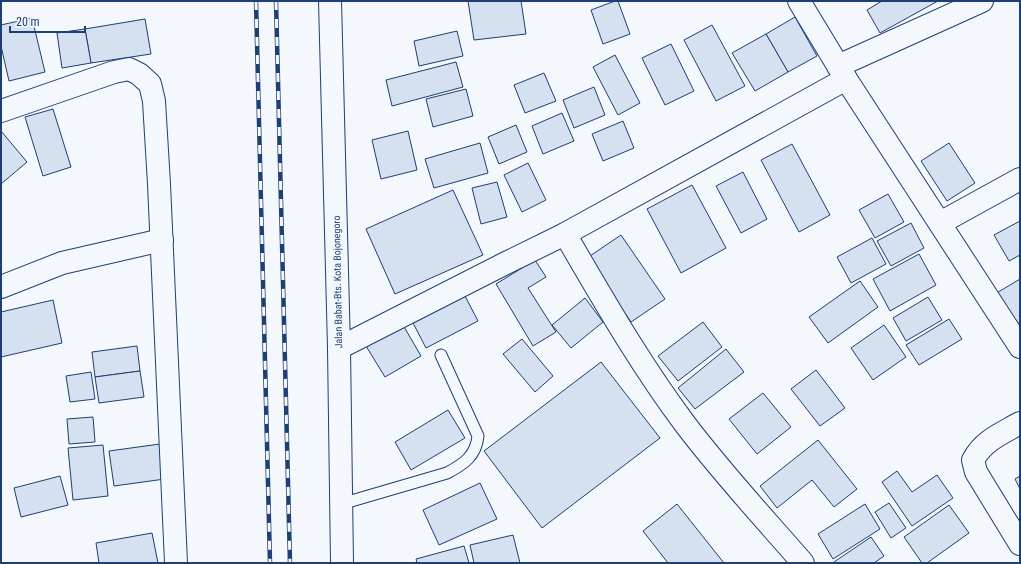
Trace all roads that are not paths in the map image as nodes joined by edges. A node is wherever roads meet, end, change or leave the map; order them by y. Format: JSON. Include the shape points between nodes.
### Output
{"nodes":[{"id":1,"x":330,"y":1,"type":"edge"},
{"id":2,"x":799,"y":1,"type":"edge"},
{"id":3,"x":982,"y":1,"type":"edge"},
{"id":4,"x":842,"y":72,"type":"junction"},
{"id":5,"x":1,"y":111,"type":"edge"},
{"id":6,"x":1020,"y":179,"type":"edge"},
{"id":7,"x":940,"y":223,"type":"junction"},
{"id":8,"x":565,"y":234,"type":"junction"},
{"id":9,"x":162,"y":240,"type":"junction"},
{"id":10,"x":1,"y":287,"type":"edge"},
{"id":11,"x":339,"y":348,"type":"junction"},
{"id":12,"x":1020,"y":348,"type":"edge"},
{"id":13,"x":441,"y":355,"type":"dead end"},
{"id":14,"x":1020,"y":423,"type":"edge"},
{"id":15,"x":341,"y":504,"type":"junction"},
{"id":16,"x":1020,"y":544,"type":"edge"},
{"id":17,"x":176,"y":563,"type":"edge"},
{"id":18,"x":342,"y":563,"type":"edge"},
{"id":19,"x":803,"y":563,"type":"edge"}],
"edges":[{"from":1,"to":11,"type":"main road","name":"Jalan Babat-Bts. Kota Bojonegoro"},
{"from":2,"to":4,"type":"main road"},
{"from":3,"to":4,"type":"main road"},
{"from":4,"to":7,"type":"main road"},
{"from":4,"to":8,"type":"main road"},
{"from":5,"to":9,"type":"main road","via":[[114,72],[129,69],[139,74],[150,84],[154,100]]},
{"from":6,"to":7,"type":"main road"},
{"from":7,"to":12,"type":"main road"},
{"from":8,"to":11,"type":"main road"},
{"from":8,"to":19,"type":"main road","via":[[650,376],[747,500]]},
{"from":9,"to":10,"type":"main road","via":[[62,263]]},
{"from":9,"to":17,"type":"main road"},
{"from":11,"to":15,"type":"main road","name":"Jalan Babat-Bts. Kota Bojonegoro"},
{"from":13,"to":15,"type":"lane","via":[[478,436],[477,446],[461,466],[447,473]]},
{"from":14,"to":16,"type":"main road","via":[[988,441],[972,460],[976,472]]},
{"from":15,"to":18,"type":"main road","name":"Jalan Babat-Bts. Kota Bojonegoro"}]}
